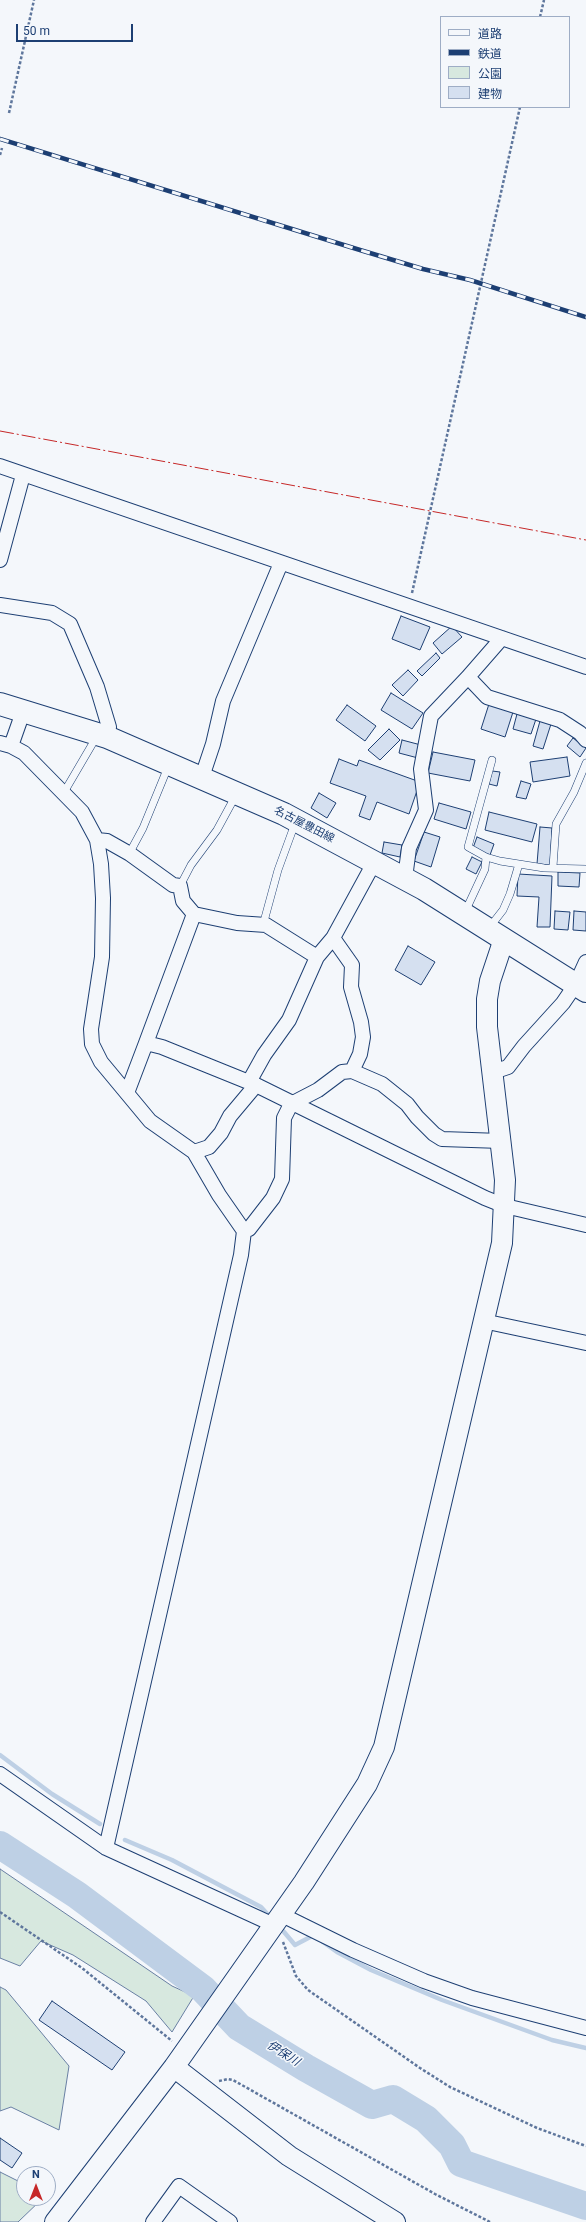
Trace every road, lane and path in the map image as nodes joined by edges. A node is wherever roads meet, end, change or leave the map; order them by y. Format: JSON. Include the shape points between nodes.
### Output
{"nodes":[{"id":1,"x":34,"y":0,"type":"edge"},
{"id":2,"x":544,"y":0,"type":"edge"},
{"id":3,"x":540,"y":16,"type":"edge"},
{"id":4,"x":520,"y":108,"type":"edge"},
{"id":5,"x":9,"y":114,"type":"dead end"},
{"id":6,"x":2,"y":148,"type":"dead end"},
{"id":7,"x":0,"y":155,"type":"edge"},
{"id":8,"x":0,"y":466,"type":"edge"},
{"id":9,"x":24,"y":475,"type":"junction"},
{"id":10,"x":0,"y":560,"type":"edge"},
{"id":11,"x":281,"y":563,"type":"junction"},
{"id":12,"x":0,"y":605,"type":"edge"},
{"id":13,"x":407,"y":605,"type":"junction"},
{"id":14,"x":502,"y":638,"type":"junction"},
{"id":15,"x":586,"y":667,"type":"edge"},
{"id":16,"x":468,"y":677,"type":"junction"},
{"id":17,"x":0,"y":704,"type":"edge"},
{"id":18,"x":23,"y":712,"type":"junction"},
{"id":19,"x":103,"y":735,"type":"junction"},
{"id":20,"x":586,"y":740,"type":"edge"},
{"id":21,"x":6,"y":744,"type":"edge"},
{"id":22,"x":492,"y":760,"type":"dead end"},
{"id":23,"x":170,"y":763,"type":"junction"},
{"id":24,"x":586,"y":763,"type":"edge"},
{"id":25,"x":202,"y":777,"type":"junction"},
{"id":26,"x":237,"y":793,"type":"junction"},
{"id":27,"x":63,"y":794,"type":"junction"},
{"id":28,"x":298,"y":822,"type":"junction"},
{"id":29,"x":97,"y":840,"type":"junction"},
{"id":30,"x":129,"y":854,"type":"junction"},
{"id":31,"x":486,"y":857,"type":"junction"},
{"id":32,"x":375,"y":861,"type":"junction"},
{"id":33,"x":519,"y":864,"type":"junction"},
{"id":34,"x":553,"y":867,"type":"junction"},
{"id":35,"x":586,"y":869,"type":"edge"},
{"id":36,"x":405,"y":878,"type":"junction"},
{"id":37,"x":180,"y":886,"type":"junction"},
{"id":38,"x":464,"y":913,"type":"junction"},
{"id":39,"x":194,"y":914,"type":"junction"},
{"id":40,"x":263,"y":925,"type":"junction"},
{"id":41,"x":496,"y":934,"type":"junction"},
{"id":42,"x":333,"y":938,"type":"junction"},
{"id":43,"x":317,"y":957,"type":"junction"},
{"id":44,"x":586,"y":962,"type":"edge"},
{"id":45,"x":581,"y":987,"type":"edge"},
{"id":46,"x":146,"y":1044,"type":"junction"},
{"id":47,"x":352,"y":1070,"type":"junction"},
{"id":48,"x":493,"y":1072,"type":"junction"},
{"id":49,"x":252,"y":1083,"type":"junction"},
{"id":50,"x":127,"y":1093,"type":"junction"},
{"id":51,"x":292,"y":1104,"type":"junction"},
{"id":52,"x":501,"y":1141,"type":"junction"},
{"id":53,"x":194,"y":1152,"type":"junction"},
{"id":54,"x":505,"y":1206,"type":"junction"},
{"id":55,"x":586,"y":1226,"type":"edge"},
{"id":56,"x":244,"y":1231,"type":"junction"},
{"id":57,"x":483,"y":1321,"type":"junction"},
{"id":58,"x":586,"y":1344,"type":"edge"},
{"id":59,"x":0,"y":1774,"type":"edge"},
{"id":60,"x":106,"y":1848,"type":"junction"},
{"id":61,"x":0,"y":1912,"type":"edge"},
{"id":62,"x":273,"y":1925,"type":"junction"},
{"id":63,"x":586,"y":2028,"type":"edge"},
{"id":64,"x":188,"y":2046,"type":"junction"},
{"id":65,"x":174,"y":2067,"type":"junction"},
{"id":66,"x":208,"y":2093,"type":"junction"},
{"id":67,"x":586,"y":2146,"type":"edge"},
{"id":68,"x":61,"y":2220,"type":"edge"},
{"id":69,"x":153,"y":2222,"type":"edge"},
{"id":70,"x":230,"y":2222,"type":"edge"},
{"id":71,"x":393,"y":2222,"type":"edge"},
{"id":72,"x":490,"y":2222,"type":"edge"}],
"edges":[{"from":1,"to":5,"type":"path"},
{"from":2,"to":3,"type":"path"},
{"from":4,"to":13,"type":"path","via":[[437,485]]},
{"from":6,"to":7,"type":"path"},
{"from":8,"to":9,"type":"street"},
{"from":9,"to":10,"type":"street"},
{"from":9,"to":11,"type":"street"},
{"from":11,"to":13,"type":"street"},
{"from":11,"to":25,"type":"street","via":[[223,701]]},
{"from":12,"to":19,"type":"street","via":[[52,613],[70,624],[97,687],[109,727]]},
{"from":13,"to":14,"type":"street"},
{"from":14,"to":15,"type":"street"},
{"from":14,"to":16,"type":"street"},
{"from":16,"to":20,"type":"street","via":[[488,697],[560,720]]},
{"from":16,"to":36,"type":"street","via":[[431,716],[421,769],[426,810],[409,848]]},
{"from":17,"to":18,"type":"main road","name":"名古屋豊田線"},
{"from":18,"to":19,"type":"main road","name":"名古屋豊田線"},
{"from":18,"to":21,"type":"street"},
{"from":19,"to":23,"type":"main road","name":"名古屋豊田線"},
{"from":19,"to":27,"type":"lane"},
{"from":21,"to":27,"type":"street","via":[[24,753]]},
{"from":22,"to":31,"type":"lane","via":[[468,847]]},
{"from":23,"to":25,"type":"main road","name":"名古屋豊田線"},
{"from":23,"to":30,"type":"lane","via":[[143,828]]},
{"from":24,"to":34,"type":"lane","via":[[574,792],[556,824]]},
{"from":25,"to":26,"type":"main road","name":"名古屋豊田線"},
{"from":26,"to":28,"type":"main road","name":"名古屋豊田線"},
{"from":26,"to":37,"type":"lane","via":[[217,830],[191,865]]},
{"from":27,"to":29,"type":"street","via":[[82,812]]},
{"from":28,"to":32,"type":"main road","name":"名古屋豊田線"},
{"from":28,"to":40,"type":"lane","via":[[278,870]]},
{"from":29,"to":30,"type":"street","via":[[108,841]]},
{"from":29,"to":50,"type":"street","via":[[103,898],[102,957],[91,1022],[92,1044],[101,1062]]},
{"from":30,"to":37,"type":"street","via":[[173,885]]},
{"from":31,"to":33,"type":"lane"},
{"from":31,"to":38,"type":"lane","via":[[485,869]]},
{"from":32,"to":36,"type":"main road","name":"名古屋豊田線"},
{"from":32,"to":42,"type":"street"},
{"from":33,"to":34,"type":"lane"},
{"from":33,"to":41,"type":"lane"},
{"from":34,"to":35,"type":"lane"},
{"from":36,"to":38,"type":"main road","name":"名古屋豊田線"},
{"from":37,"to":39,"type":"street","via":[[183,901]]},
{"from":38,"to":41,"type":"main road","name":"名古屋豊田線"},
{"from":39,"to":40,"type":"street","via":[[237,923]]},
{"from":39,"to":46,"type":"street"},
{"from":40,"to":43,"type":"street"},
{"from":41,"to":45,"type":"main road","name":"名古屋豊田線"},
{"from":41,"to":48,"type":"street","via":[[487,999],[487,1027]]},
{"from":42,"to":43,"type":"street"},
{"from":42,"to":47,"type":"street","via":[[352,965],[351,987],[361,1022],[363,1037],[360,1054]]},
{"from":43,"to":49,"type":"street","via":[[289,1020],[264,1055]]},
{"from":44,"to":45,"type":"street"},
{"from":45,"to":48,"type":"street","via":[[563,1003],[508,1067]]},
{"from":46,"to":49,"type":"street","via":[[162,1047]]},
{"from":46,"to":50,"type":"street"},
{"from":47,"to":51,"type":"street","via":[[342,1072],[318,1090]]},
{"from":47,"to":52,"type":"street","via":[[388,1089],[442,1139]]},
{"from":48,"to":52,"type":"street"},
{"from":49,"to":51,"type":"street"},
{"from":49,"to":53,"type":"street","via":[[221,1133],[209,1147]]},
{"from":50,"to":53,"type":"street","via":[[150,1121]]},
{"from":51,"to":54,"type":"street"},
{"from":51,"to":56,"type":"street","via":[[284,1118],[282,1179],[273,1198],[249,1229]]},
{"from":52,"to":54,"type":"street"},
{"from":53,"to":56,"type":"street"},
{"from":54,"to":55,"type":"street"},
{"from":54,"to":57,"type":"street","via":[[502,1242]]},
{"from":56,"to":60,"type":"street","via":[[241,1255]]},
{"from":57,"to":58,"type":"street"},
{"from":57,"to":62,"type":"street","via":[[384,1747],[367,1784],[346,1819]]},
{"from":59,"to":60,"type":"street"},
{"from":60,"to":62,"type":"street"},
{"from":61,"to":64,"type":"path"},
{"from":62,"to":63,"type":"street","via":[[354,1950],[424,1981],[472,1998]]},
{"from":62,"to":64,"type":"street"},
{"from":62,"to":67,"type":"path","via":[[283,1942],[296,1976],[308,1990],[450,2087],[537,2128]]},
{"from":64,"to":65,"type":"street"},
{"from":65,"to":66,"type":"street"},
{"from":65,"to":68,"type":"street"},
{"from":66,"to":71,"type":"street","via":[[289,2156]]},
{"from":66,"to":72,"type":"path","via":[[221,2079],[233,2080],[435,2194]]},
{"from":69,"to":70,"type":"street","via":[[179,2186]]}]}
